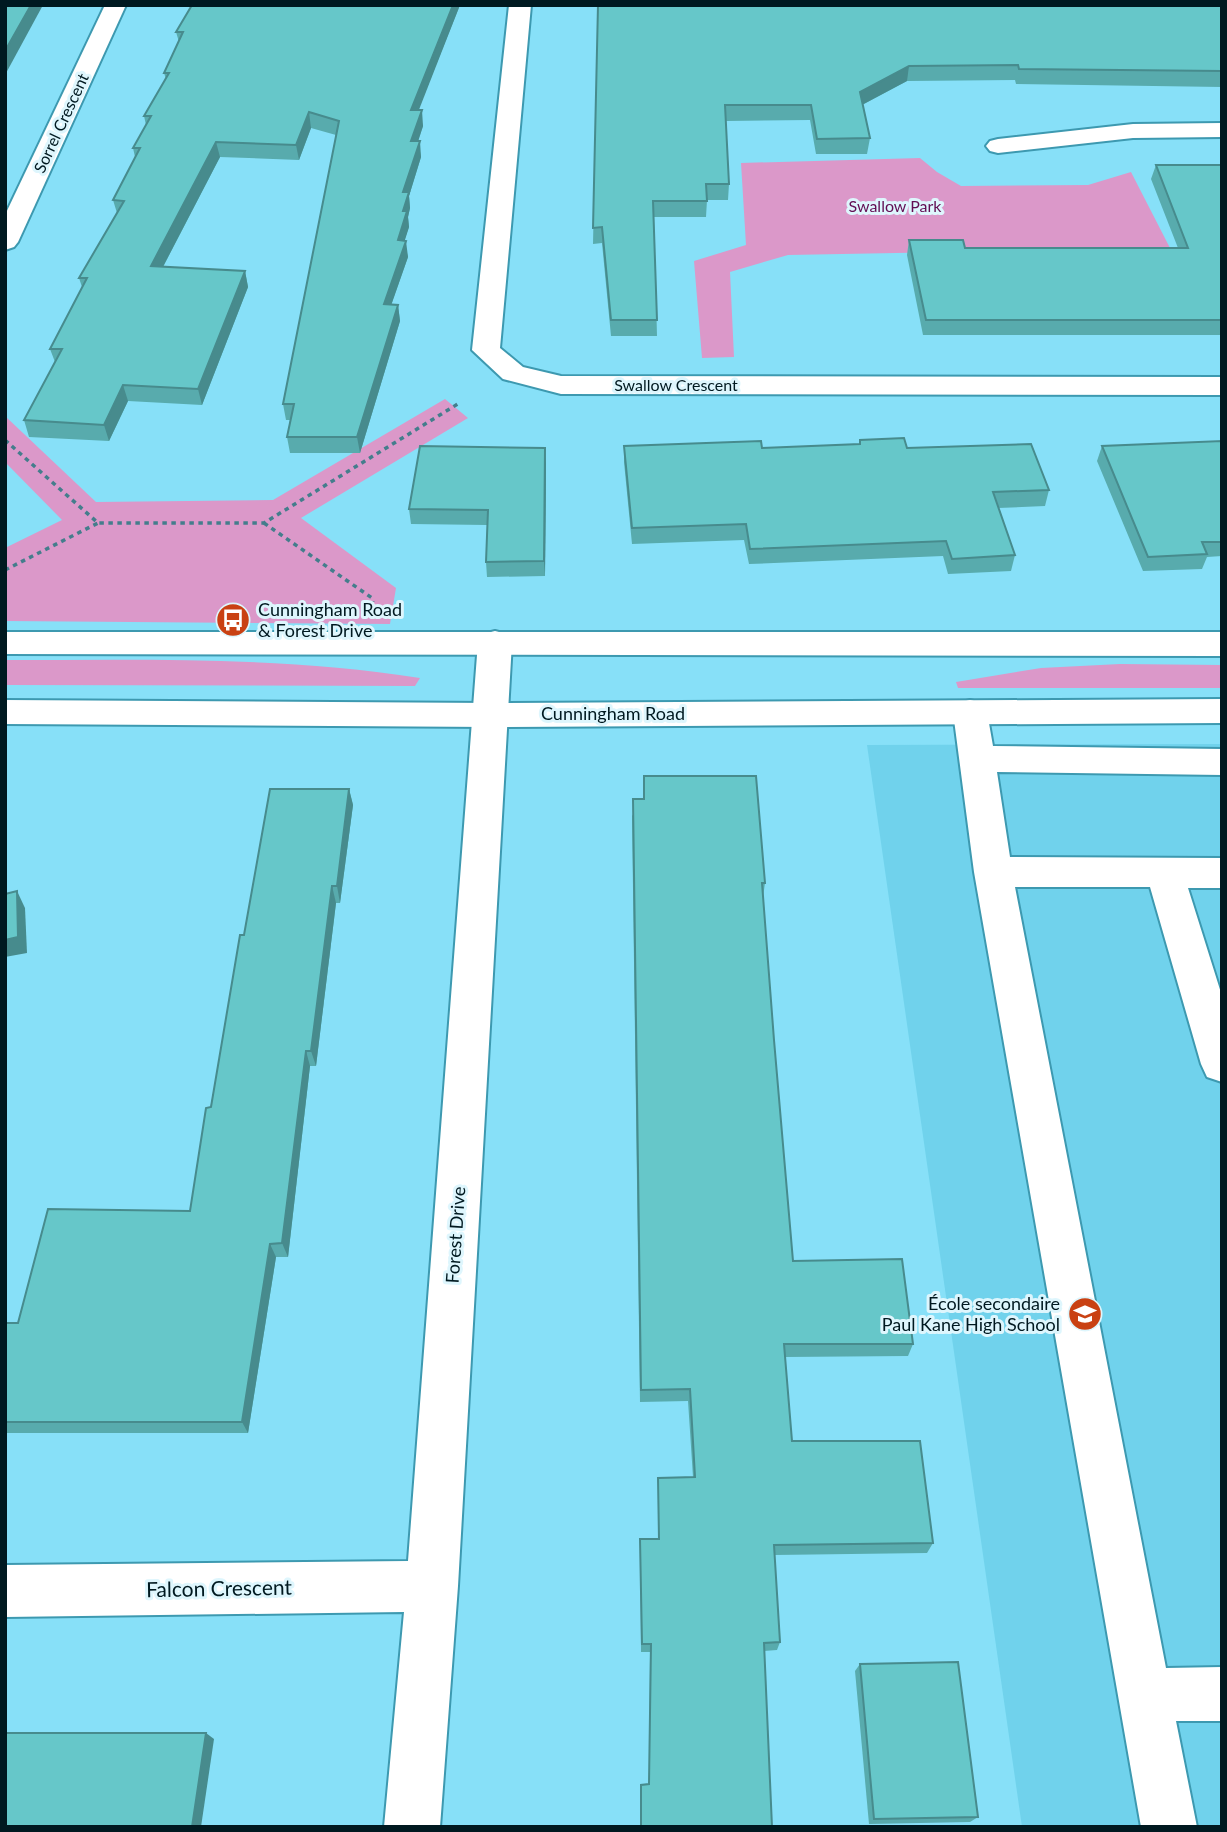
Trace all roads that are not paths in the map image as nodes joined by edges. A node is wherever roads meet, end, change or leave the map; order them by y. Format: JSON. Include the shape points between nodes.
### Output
{"nodes":[{"id":1,"x":116,"y":5,"type":"edge"},
{"id":2,"x":520,"y":5,"type":"edge"},
{"id":3,"x":1222,"y":130,"type":"edge"},
{"id":4,"x":998,"y":146,"type":"dead end"},
{"id":5,"x":5,"y":242,"type":"edge"},
{"id":6,"x":1222,"y":386,"type":"edge"},
{"id":7,"x":495,"y":642,"type":"junction"},
{"id":8,"x":5,"y":643,"type":"edge"},
{"id":9,"x":1222,"y":644,"type":"edge"},
{"id":10,"x":1222,"y":711,"type":"edge"},
{"id":11,"x":5,"y":712,"type":"edge"},
{"id":12,"x":970,"y":712,"type":"junction"},
{"id":13,"x":491,"y":715,"type":"junction"},
{"id":14,"x":976,"y":759,"type":"junction"},
{"id":15,"x":1222,"y":762,"type":"edge"},
{"id":16,"x":993,"y":872,"type":"junction"},
{"id":17,"x":1165,"y":873,"type":"junction"},
{"id":18,"x":1222,"y":873,"type":"edge"},
{"id":19,"x":1222,"y":1064,"type":"edge"},
{"id":20,"x":432,"y":1586,"type":"junction"},
{"id":21,"x":5,"y":1591,"type":"edge"},
{"id":22,"x":1222,"y":1694,"type":"edge"},
{"id":23,"x":1145,"y":1695,"type":"junction"},
{"id":24,"x":412,"y":1827,"type":"edge"},
{"id":25,"x":1168,"y":1827,"type":"edge"}],
"edges":[{"from":1,"to":5,"type":"street","name":"Sorrel Crescent"},
{"from":2,"to":6,"type":"street","name":"Swallow Crescent","via":[[486,350],[513,373],[561,385]]},
{"from":3,"to":4,"type":"street","via":[[1133,131]]},
{"from":7,"to":8,"type":"street"},
{"from":7,"to":9,"type":"street"},
{"from":7,"to":13,"type":"street","name":"Forest Drive"},
{"from":10,"to":12,"type":"street","name":"Cunningham Road"},
{"from":11,"to":13,"type":"street","name":"Cunningham Road"},
{"from":12,"to":13,"type":"street","name":"Cunningham Road"},
{"from":12,"to":14,"type":"street"},
{"from":13,"to":20,"type":"street","name":"Forest Drive"},
{"from":14,"to":15,"type":"street"},
{"from":14,"to":16,"type":"street"},
{"from":16,"to":17,"type":"street"},
{"from":16,"to":23,"type":"street"},
{"from":17,"to":18,"type":"street"},
{"from":17,"to":19,"type":"street"},
{"from":20,"to":21,"type":"street","name":"Falcon Crescent"},
{"from":20,"to":24,"type":"street","name":"Forest Drive"},
{"from":22,"to":23,"type":"street"},
{"from":23,"to":25,"type":"street"}]}
